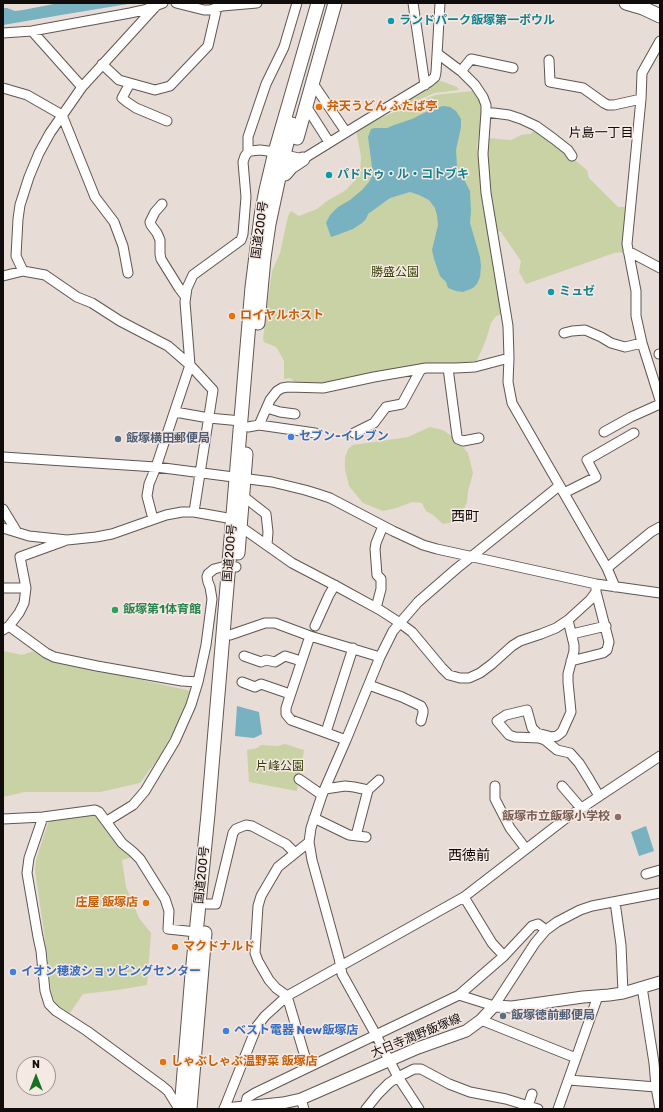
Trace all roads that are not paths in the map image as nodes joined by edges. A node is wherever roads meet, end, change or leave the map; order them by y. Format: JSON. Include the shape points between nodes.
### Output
{"nodes":[{"id":1,"x":176,"y":3,"type":"edge"},
{"id":2,"x":257,"y":3,"type":"edge"},
{"id":3,"x":297,"y":3,"type":"edge"},
{"id":4,"x":309,"y":3,"type":"edge"},
{"id":5,"x":318,"y":3,"type":"edge"},
{"id":6,"x":325,"y":3,"type":"edge"},
{"id":7,"x":335,"y":3,"type":"edge"},
{"id":8,"x":413,"y":3,"type":"edge"},
{"id":9,"x":440,"y":3,"type":"edge"},
{"id":10,"x":626,"y":3,"type":"edge"},
{"id":11,"x":159,"y":5,"type":"edge"},
{"id":12,"x":217,"y":8,"type":"junction"},
{"id":13,"x":660,"y":16,"type":"edge"},
{"id":14,"x":32,"y":30,"type":"junction"},
{"id":15,"x":3,"y":33,"type":"edge"},
{"id":16,"x":660,"y":41,"type":"edge"},
{"id":17,"x":438,"y":54,"type":"junction"},
{"id":18,"x":549,"y":60,"type":"dead end"},
{"id":19,"x":438,"y":63,"type":"junction"},
{"id":20,"x":102,"y":64,"type":"junction"},
{"id":21,"x":422,"y":65,"type":"junction"},
{"id":22,"x":513,"y":68,"type":"dead end"},
{"id":23,"x":461,"y":71,"type":"junction"},
{"id":24,"x":312,"y":82,"type":"junction"},
{"id":25,"x":130,"y":83,"type":"junction"},
{"id":26,"x":425,"y":85,"type":"junction"},
{"id":27,"x":82,"y":87,"type":"junction"},
{"id":28,"x":3,"y":88,"type":"edge"},
{"id":29,"x":641,"y":99,"type":"junction"},
{"id":30,"x":306,"y":106,"type":"junction"},
{"id":31,"x":486,"y":112,"type":"junction"},
{"id":32,"x":62,"y":115,"type":"junction"},
{"id":33,"x":167,"y":121,"type":"dead end"},
{"id":34,"x":346,"y":132,"type":"junction"},
{"id":35,"x":329,"y":142,"type":"junction"},
{"id":36,"x":248,"y":152,"type":"junction"},
{"id":37,"x":284,"y":155,"type":"junction"},
{"id":38,"x":572,"y":156,"type":"dead end"},
{"id":39,"x":162,"y":204,"type":"dead end"},
{"id":40,"x":628,"y":251,"type":"junction"},
{"id":41,"x":660,"y":268,"type":"edge"},
{"id":42,"x":23,"y":271,"type":"junction"},
{"id":43,"x":128,"y":273,"type":"dead end"},
{"id":44,"x":3,"y":276,"type":"edge"},
{"id":45,"x":257,"y":287,"type":"junction"},
{"id":46,"x":185,"y":296,"type":"junction"},
{"id":47,"x":564,"y":332,"type":"dead end"},
{"id":48,"x":642,"y":343,"type":"junction"},
{"id":49,"x":509,"y":358,"type":"junction"},
{"id":50,"x":190,"y":365,"type":"junction"},
{"id":51,"x":448,"y":368,"type":"junction"},
{"id":52,"x":421,"y":369,"type":"junction"},
{"id":53,"x":660,"y":400,"type":"edge"},
{"id":54,"x":660,"y":404,"type":"edge"},
{"id":55,"x":267,"y":408,"type":"junction"},
{"id":56,"x":175,"y":412,"type":"junction"},
{"id":57,"x":295,"y":414,"type":"dead end"},
{"id":58,"x":209,"y":418,"type":"junction"},
{"id":59,"x":250,"y":424,"type":"junction"},
{"id":60,"x":604,"y":432,"type":"dead end"},
{"id":61,"x":316,"y":433,"type":"dead end"},
{"id":62,"x":354,"y":433,"type":"dead end"},
{"id":63,"x":634,"y":433,"type":"dead end"},
{"id":64,"x":479,"y":438,"type":"dead end"},
{"id":65,"x":3,"y":457,"type":"edge"},
{"id":66,"x":156,"y":467,"type":"junction"},
{"id":67,"x":200,"y":473,"type":"junction"},
{"id":68,"x":240,"y":478,"type":"junction"},
{"id":69,"x":561,"y":490,"type":"junction"},
{"id":70,"x":243,"y":496,"type":"junction"},
{"id":71,"x":3,"y":509,"type":"edge"},
{"id":72,"x":194,"y":512,"type":"junction"},
{"id":73,"x":153,"y":519,"type":"junction"},
{"id":74,"x":237,"y":523,"type":"junction"},
{"id":75,"x":383,"y":526,"type":"junction"},
{"id":76,"x":660,"y":527,"type":"edge"},
{"id":77,"x":3,"y":528,"type":"edge"},
{"id":78,"x":17,"y":532,"type":"junction"},
{"id":79,"x":67,"y":540,"type":"junction"},
{"id":80,"x":267,"y":544,"type":"junction"},
{"id":81,"x":471,"y":557,"type":"junction"},
{"id":82,"x":232,"y":567,"type":"junction"},
{"id":83,"x":607,"y":568,"type":"junction"},
{"id":84,"x":335,"y":585,"type":"junction"},
{"id":85,"x":615,"y":587,"type":"junction"},
{"id":86,"x":3,"y":588,"type":"edge"},
{"id":87,"x":26,"y":588,"type":"junction"},
{"id":88,"x":596,"y":588,"type":"junction"},
{"id":89,"x":660,"y":593,"type":"edge"},
{"id":90,"x":376,"y":608,"type":"junction"},
{"id":91,"x":568,"y":620,"type":"junction"},
{"id":92,"x":400,"y":623,"type":"junction"},
{"id":93,"x":315,"y":626,"type":"dead end"},
{"id":94,"x":606,"y":626,"type":"junction"},
{"id":95,"x":6,"y":628,"type":"edge"},
{"id":96,"x":572,"y":634,"type":"junction"},
{"id":97,"x":230,"y":635,"type":"junction"},
{"id":98,"x":310,"y":636,"type":"junction"},
{"id":99,"x":353,"y":648,"type":"junction"},
{"id":100,"x":244,"y":656,"type":"dead end"},
{"id":101,"x":380,"y":657,"type":"junction"},
{"id":102,"x":301,"y":661,"type":"junction"},
{"id":103,"x":571,"y":661,"type":"junction"},
{"id":104,"x":198,"y":682,"type":"junction"},
{"id":105,"x":242,"y":682,"type":"dead end"},
{"id":106,"x":369,"y":685,"type":"junction"},
{"id":107,"x":290,"y":694,"type":"junction"},
{"id":108,"x":420,"y":721,"type":"dead end"},
{"id":109,"x":326,"y":732,"type":"junction"},
{"id":110,"x":346,"y":740,"type":"junction"},
{"id":111,"x":660,"y":756,"type":"edge"},
{"id":112,"x":299,"y":779,"type":"dead end"},
{"id":113,"x":379,"y":780,"type":"dead end"},
{"id":114,"x":496,"y":786,"type":"dead end"},
{"id":115,"x":562,"y":786,"type":"dead end"},
{"id":116,"x":368,"y":790,"type":"junction"},
{"id":117,"x":323,"y":792,"type":"junction"},
{"id":118,"x":599,"y":796,"type":"junction"},
{"id":119,"x":581,"y":808,"type":"junction"},
{"id":120,"x":43,"y":817,"type":"junction"},
{"id":121,"x":314,"y":818,"type":"junction"},
{"id":122,"x":3,"y":819,"type":"edge"},
{"id":123,"x":107,"y":821,"type":"junction"},
{"id":124,"x":357,"y":832,"type":"dead end"},
{"id":125,"x":366,"y":837,"type":"dead end"},
{"id":126,"x":309,"y":842,"type":"junction"},
{"id":127,"x":526,"y":848,"type":"junction"},
{"id":128,"x":295,"y":853,"type":"junction"},
{"id":129,"x":660,"y":870,"type":"edge"},
{"id":130,"x":646,"y":874,"type":"dead end"},
{"id":131,"x":660,"y":893,"type":"edge"},
{"id":132,"x":464,"y":897,"type":"junction"},
{"id":133,"x":615,"y":902,"type":"junction"},
{"id":134,"x":207,"y":904,"type":"junction"},
{"id":135,"x":546,"y":930,"type":"junction"},
{"id":136,"x":196,"y":932,"type":"junction"},
{"id":137,"x":504,"y":956,"type":"junction"},
{"id":138,"x":340,"y":966,"type":"junction"},
{"id":139,"x":660,"y":982,"type":"edge"},
{"id":140,"x":642,"y":987,"type":"junction"},
{"id":141,"x":623,"y":993,"type":"junction"},
{"id":142,"x":459,"y":995,"type":"junction"},
{"id":143,"x":287,"y":996,"type":"junction"},
{"id":144,"x":598,"y":996,"type":"junction"},
{"id":145,"x":494,"y":1006,"type":"junction"},
{"id":146,"x":481,"y":1020,"type":"junction"},
{"id":147,"x":376,"y":1035,"type":"junction"},
{"id":148,"x":576,"y":1058,"type":"junction"},
{"id":149,"x":389,"y":1060,"type":"junction"},
{"id":150,"x":657,"y":1062,"type":"edge"},
{"id":151,"x":308,"y":1067,"type":"junction"},
{"id":152,"x":398,"y":1077,"type":"junction"},
{"id":153,"x":569,"y":1080,"type":"junction"},
{"id":154,"x":656,"y":1087,"type":"junction"},
{"id":155,"x":532,"y":1094,"type":"dead end"},
{"id":156,"x":302,"y":1104,"type":"edge"},
{"id":157,"x":528,"y":1106,"type":"junction"},
{"id":158,"x":246,"y":1108,"type":"junction"},
{"id":159,"x":660,"y":1108,"type":"edge"},
{"id":160,"x":180,"y":1109,"type":"edge"},
{"id":161,"x":190,"y":1109,"type":"edge"},
{"id":162,"x":224,"y":1109,"type":"edge"},
{"id":163,"x":233,"y":1109,"type":"edge"},
{"id":164,"x":366,"y":1109,"type":"edge"},
{"id":165,"x":419,"y":1109,"type":"edge"},
{"id":166,"x":538,"y":1109,"type":"edge"},
{"id":167,"x":558,"y":1109,"type":"edge"}],
"edges":[{"from":1,"to":12,"type":"street","via":[[204,10]]},
{"from":2,"to":12,"type":"street"},
{"from":3,"to":36,"type":"street","via":[[284,47],[266,84],[248,137]]},
{"from":4,"to":37,"type":"highway"},
{"from":5,"to":37,"type":"highway","name":"国道200号"},
{"from":6,"to":37,"type":"highway","name":"国道200号"},
{"from":7,"to":24,"type":"highway"},
{"from":8,"to":21,"type":"street"},
{"from":9,"to":17,"type":"street"},
{"from":10,"to":13,"type":"highway"},
{"from":11,"to":14,"type":"street","via":[[144,10]]},
{"from":11,"to":20,"type":"street"},
{"from":12,"to":25,"type":"street","via":[[208,46],[170,86],[155,90]]},
{"from":14,"to":15,"type":"street"},
{"from":14,"to":27,"type":"street"},
{"from":16,"to":29,"type":"street","via":[[642,73]]},
{"from":17,"to":19,"type":"street"},
{"from":17,"to":23,"type":"street"},
{"from":18,"to":29,"type":"street","via":[[550,82],[583,88],[608,105]]},
{"from":19,"to":21,"type":"street"},
{"from":19,"to":26,"type":"street","via":[[435,77]]},
{"from":20,"to":25,"type":"street","via":[[119,80]]},
{"from":20,"to":27,"type":"street"},
{"from":21,"to":26,"type":"street"},
{"from":22,"to":23,"type":"street","via":[[471,60]]},
{"from":23,"to":31,"type":"street","via":[[483,97]]},
{"from":24,"to":30,"type":"highway"},
{"from":24,"to":34,"type":"street"},
{"from":25,"to":33,"type":"street","via":[[122,98],[136,108]]},
{"from":26,"to":34,"type":"street"},
{"from":27,"to":32,"type":"street"},
{"from":28,"to":32,"type":"street","via":[[28,94]]},
{"from":29,"to":40,"type":"street","via":[[629,211]]},
{"from":30,"to":35,"type":"street"},
{"from":30,"to":37,"type":"highway"},
{"from":31,"to":38,"type":"street","via":[[521,118],[554,139]]},
{"from":31,"to":49,"type":"street","via":[[482,154],[508,326]]},
{"from":32,"to":42,"type":"street","via":[[40,153],[20,205],[16,256]]},
{"from":32,"to":43,"type":"street","via":[[95,197],[114,222],[123,246]]},
{"from":34,"to":35,"type":"street"},
{"from":35,"to":37,"type":"street"},
{"from":36,"to":37,"type":"street","via":[[255,150]]},
{"from":36,"to":46,"type":"street","via":[[243,162],[247,192],[241,240],[193,275]]},
{"from":37,"to":45,"type":"highway","name":"国道200号"},
{"from":37,"to":45,"type":"highway","via":[[285,174]]},
{"from":39,"to":46,"type":"street","via":[[150,222],[160,240],[161,259]]},
{"from":40,"to":41,"type":"street"},
{"from":40,"to":48,"type":"street"},
{"from":42,"to":44,"type":"street"},
{"from":42,"to":50,"type":"street","via":[[45,275],[77,297],[168,346]]},
{"from":45,"to":59,"type":"highway","name":"国道200号"},
{"from":46,"to":50,"type":"street"},
{"from":47,"to":48,"type":"street","via":[[585,330],[625,347]]},
{"from":48,"to":53,"type":"street"},
{"from":49,"to":51,"type":"street","via":[[475,367]]},
{"from":49,"to":69,"type":"street","via":[[508,382],[512,403]]},
{"from":50,"to":56,"type":"street"},
{"from":50,"to":58,"type":"street","via":[[213,390]]},
{"from":51,"to":52,"type":"street"},
{"from":51,"to":64,"type":"street","via":[[458,439],[463,441]]},
{"from":52,"to":55,"type":"street","via":[[323,388],[282,388],[270,400]]},
{"from":52,"to":62,"type":"street","via":[[402,404],[386,407],[374,424]]},
{"from":54,"to":60,"type":"street"},
{"from":55,"to":57,"type":"street"},
{"from":55,"to":59,"type":"street"},
{"from":56,"to":58,"type":"street"},
{"from":56,"to":66,"type":"street"},
{"from":58,"to":59,"type":"street"},
{"from":58,"to":67,"type":"street"},
{"from":59,"to":61,"type":"street"},
{"from":59,"to":68,"type":"highway","name":"国道200号"},
{"from":63,"to":69,"type":"street","via":[[587,460],[596,477]]},
{"from":65,"to":66,"type":"street"},
{"from":66,"to":67,"type":"street"},
{"from":66,"to":73,"type":"street","via":[[147,496]]},
{"from":67,"to":68,"type":"street"},
{"from":67,"to":72,"type":"street"},
{"from":68,"to":70,"type":"highway","name":"国道200号"},
{"from":68,"to":74,"type":"highway","name":"国道200号"},
{"from":68,"to":75,"type":"street","via":[[272,482],[330,498]]},
{"from":69,"to":81,"type":"street"},
{"from":69,"to":83,"type":"street"},
{"from":70,"to":74,"type":"highway","name":"国道200号"},
{"from":70,"to":80,"type":"street","via":[[266,514]]},
{"from":71,"to":78,"type":"street"},
{"from":72,"to":73,"type":"street","via":[[182,512]]},
{"from":72,"to":74,"type":"street"},
{"from":73,"to":79,"type":"street","via":[[112,534]]},
{"from":74,"to":80,"type":"street"},
{"from":74,"to":82,"type":"highway","name":"国道200号"},
{"from":75,"to":81,"type":"street","via":[[423,545]]},
{"from":75,"to":90,"type":"street","via":[[375,549],[376,575],[381,579]]},
{"from":76,"to":83,"type":"street","via":[[650,532]]},
{"from":77,"to":78,"type":"street"},
{"from":78,"to":79,"type":"street","via":[[29,536]]},
{"from":79,"to":87,"type":"street","via":[[20,557]]},
{"from":80,"to":84,"type":"street","via":[[292,563]]},
{"from":81,"to":88,"type":"street"},
{"from":81,"to":92,"type":"street","via":[[418,602]]},
{"from":82,"to":97,"type":"highway","name":"国道200号"},
{"from":82,"to":104,"type":"street","via":[[214,569],[207,577],[212,599]]},
{"from":82,"to":136,"type":"highway","name":"国道200号"},
{"from":83,"to":85,"type":"street"},
{"from":84,"to":90,"type":"street"},
{"from":84,"to":93,"type":"street"},
{"from":85,"to":88,"type":"street"},
{"from":85,"to":89,"type":"street"},
{"from":86,"to":87,"type":"street"},
{"from":87,"to":95,"type":"street","via":[[22,609]]},
{"from":88,"to":91,"type":"street","via":[[590,600]]},
{"from":88,"to":94,"type":"street"},
{"from":90,"to":92,"type":"street"},
{"from":91,"to":92,"type":"street","via":[[556,628],[520,641],[480,673],[469,678],[449,675],[412,632]]},
{"from":91,"to":96,"type":"street"},
{"from":92,"to":101,"type":"street","via":[[389,637]]},
{"from":94,"to":96,"type":"street"},
{"from":94,"to":103,"type":"street","via":[[609,642],[606,652]]},
{"from":95,"to":104,"type":"street","via":[[54,657]]},
{"from":96,"to":103,"type":"street","via":[[574,651]]},
{"from":97,"to":98,"type":"street","via":[[265,623],[275,623]]},
{"from":97,"to":134,"type":"highway","name":"国道200号"},
{"from":98,"to":99,"type":"street"},
{"from":98,"to":102,"type":"street"},
{"from":99,"to":101,"type":"street"},
{"from":99,"to":109,"type":"street"},
{"from":100,"to":102,"type":"street","via":[[261,662],[275,662],[285,656]]},
{"from":101,"to":106,"type":"street"},
{"from":102,"to":107,"type":"street"},
{"from":103,"to":118,"type":"street","via":[[568,674],[571,712],[562,732],[552,737],[537,733],[532,728],[527,710],[497,721],[509,735],[539,738],[557,750],[570,753]]},
{"from":104,"to":123,"type":"street","via":[[175,741],[146,791],[133,805]]},
{"from":105,"to":107,"type":"street","via":[[255,686],[261,684]]},
{"from":106,"to":108,"type":"street","via":[[421,706],[423,713]]},
{"from":106,"to":110,"type":"street"},
{"from":107,"to":109,"type":"street","via":[[286,708],[288,718]]},
{"from":109,"to":110,"type":"street"},
{"from":110,"to":117,"type":"street"},
{"from":111,"to":118,"type":"street"},
{"from":112,"to":117,"type":"street"},
{"from":113,"to":116,"type":"street"},
{"from":114,"to":127,"type":"street","via":[[495,799],[510,828]]},
{"from":115,"to":119,"type":"street"},
{"from":116,"to":117,"type":"street","via":[[345,786]]},
{"from":116,"to":124,"type":"street"},
{"from":117,"to":121,"type":"street"},
{"from":118,"to":119,"type":"street"},
{"from":119,"to":127,"type":"street"},
{"from":120,"to":122,"type":"street"},
{"from":120,"to":123,"type":"street","via":[[95,810]]},
{"from":120,"to":160,"type":"street","via":[[29,858],[27,873],[49,1004],[162,1086]]},
{"from":121,"to":125,"type":"street","via":[[349,835]]},
{"from":121,"to":126,"type":"street"},
{"from":123,"to":136,"type":"street","via":[[122,843],[140,859],[165,899],[169,911],[168,929]]},
{"from":126,"to":128,"type":"street"},
{"from":126,"to":138,"type":"street"},
{"from":127,"to":132,"type":"street"},
{"from":128,"to":134,"type":"street","via":[[286,844],[252,826],[246,825],[236,829],[216,904]]},
{"from":128,"to":143,"type":"street","via":[[278,867],[261,896],[255,938],[255,953],[268,980]]},
{"from":129,"to":130,"type":"street"},
{"from":131,"to":133,"type":"street"},
{"from":132,"to":137,"type":"street","via":[[492,943]]},
{"from":132,"to":138,"type":"street"},
{"from":133,"to":135,"type":"street","via":[[580,910]]},
{"from":133,"to":141,"type":"street","via":[[622,945]]},
{"from":134,"to":161,"type":"highway","name":"国道200号"},
{"from":135,"to":137,"type":"street","via":[[538,924],[532,926]]},
{"from":135,"to":145,"type":"street"},
{"from":136,"to":160,"type":"highway","name":"国道200号"},
{"from":137,"to":142,"type":"street"},
{"from":138,"to":143,"type":"street"},
{"from":138,"to":147,"type":"street"},
{"from":139,"to":140,"type":"main road"},
{"from":140,"to":141,"type":"main road"},
{"from":140,"to":150,"type":"street"},
{"from":141,"to":144,"type":"main road"},
{"from":142,"to":145,"type":"street"},
{"from":142,"to":147,"type":"street"},
{"from":143,"to":151,"type":"street"},
{"from":143,"to":162,"type":"street","via":[[257,1026]]},
{"from":144,"to":145,"type":"main road","via":[[512,1007]]},
{"from":144,"to":148,"type":"street"},
{"from":145,"to":146,"type":"main road","name":"大日寺潤野飯塚線"},
{"from":146,"to":148,"type":"street"},
{"from":146,"to":149,"type":"main road","name":"大日寺潤野飯塚線","via":[[466,1031]]},
{"from":147,"to":149,"type":"street"},
{"from":147,"to":151,"type":"street"},
{"from":148,"to":153,"type":"street"},
{"from":149,"to":152,"type":"street"},
{"from":149,"to":156,"type":"main road","name":"大日寺潤野飯塚線"},
{"from":150,"to":154,"type":"street"},
{"from":151,"to":158,"type":"street","via":[[249,1096]]},
{"from":152,"to":157,"type":"street","via":[[414,1069],[421,1069],[470,1092]]},
{"from":152,"to":164,"type":"street","via":[[388,1084]]},
{"from":152,"to":165,"type":"street"},
{"from":153,"to":154,"type":"street"},
{"from":153,"to":167,"type":"street"},
{"from":154,"to":159,"type":"street"},
{"from":155,"to":157,"type":"street"},
{"from":156,"to":158,"type":"main road","name":"大日寺潤野飯塚線"},
{"from":157,"to":166,"type":"street"},
{"from":158,"to":163,"type":"main road","name":"大日寺潤野飯塚線"},
{"from":162,"to":163,"type":"main road","name":"大日寺潤野飯塚線"}]}
